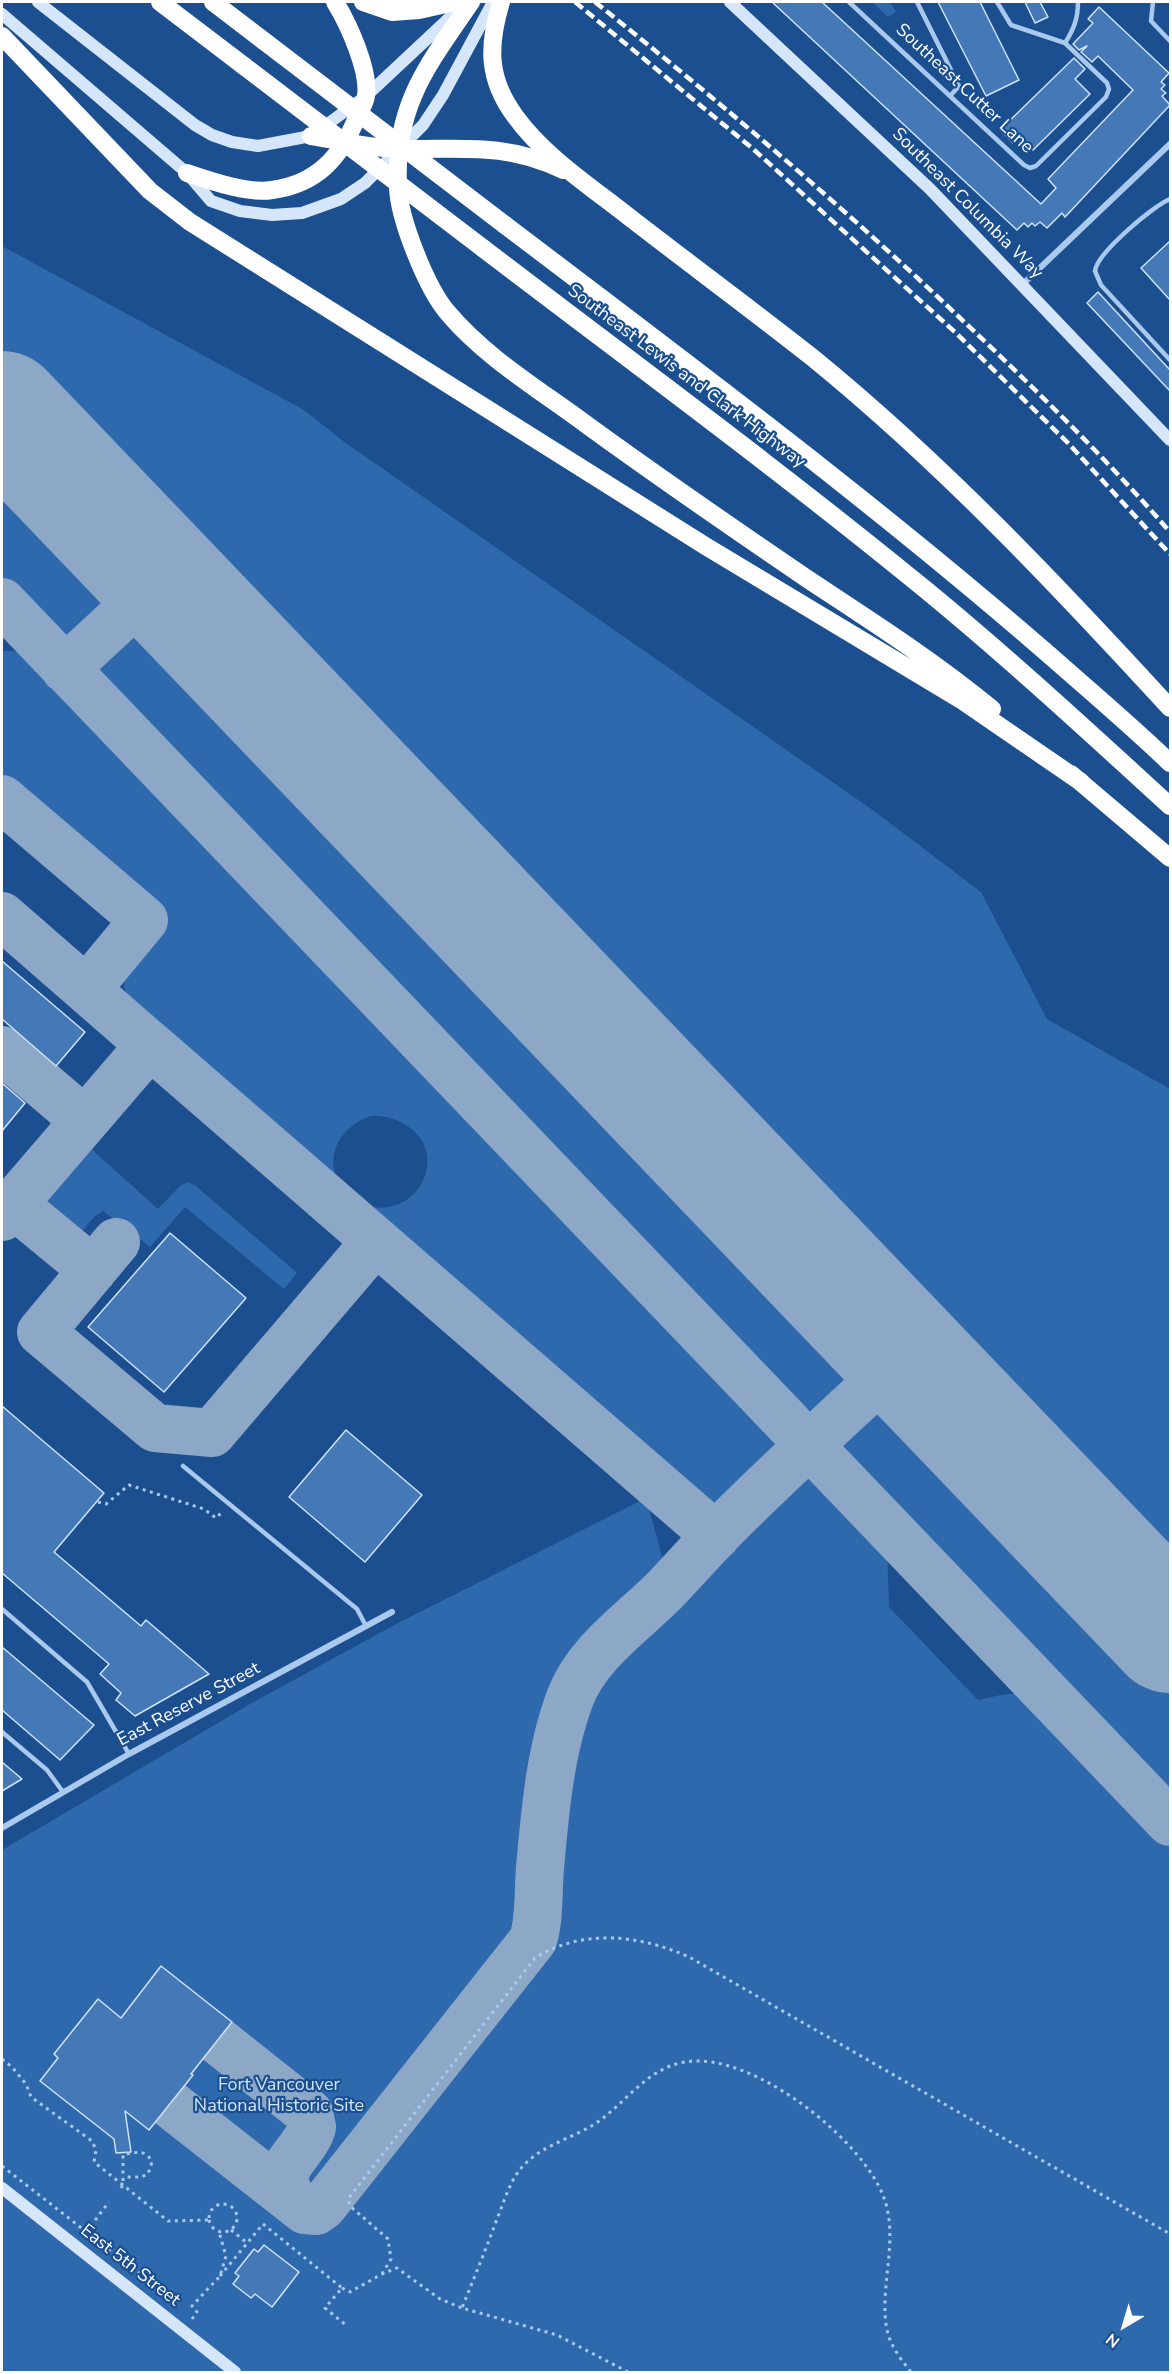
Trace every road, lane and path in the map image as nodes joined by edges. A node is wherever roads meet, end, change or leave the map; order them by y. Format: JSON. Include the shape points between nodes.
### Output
{"nodes":[{"id":1,"x":38,"y":2,"type":"edge"},
{"id":2,"x":159,"y":2,"type":"edge"},
{"id":3,"x":213,"y":2,"type":"edge"},
{"id":4,"x":335,"y":2,"type":"edge"},
{"id":5,"x":363,"y":2,"type":"edge"},
{"id":6,"x":469,"y":2,"type":"edge"},
{"id":7,"x":493,"y":2,"type":"edge"},
{"id":8,"x":501,"y":2,"type":"edge"},
{"id":9,"x":730,"y":2,"type":"edge"},
{"id":10,"x":849,"y":2,"type":"edge"},
{"id":11,"x":917,"y":2,"type":"edge"},
{"id":12,"x":997,"y":2,"type":"edge"},
{"id":13,"x":1078,"y":2,"type":"edge"},
{"id":14,"x":1153,"y":2,"type":"edge"},
{"id":15,"x":448,"y":3,"type":"edge"},
{"id":16,"x":2,"y":14,"type":"edge"},
{"id":17,"x":2,"y":36,"type":"edge"},
{"id":18,"x":1170,"y":41,"type":"edge"},
{"id":19,"x":1065,"y":43,"type":"junction"},
{"id":20,"x":951,"y":95,"type":"junction"},
{"id":21,"x":366,"y":96,"type":"junction"},
{"id":22,"x":311,"y":136,"type":"junction"},
{"id":23,"x":348,"y":141,"type":"junction"},
{"id":24,"x":1170,"y":144,"type":"edge"},
{"id":25,"x":399,"y":149,"type":"junction"},
{"id":26,"x":188,"y":173,"type":"junction"},
{"id":27,"x":580,"y":179,"type":"junction"},
{"id":28,"x":1170,"y":199,"type":"edge"},
{"id":29,"x":1023,"y":284,"type":"junction"},
{"id":30,"x":1170,"y":360,"type":"edge"},
{"id":31,"x":1170,"y":440,"type":"edge"},
{"id":32,"x":1170,"y":708,"type":"edge"},
{"id":33,"x":1170,"y":763,"type":"edge"},
{"id":34,"x":1081,"y":782,"type":"junction"},
{"id":35,"x":1170,"y":806,"type":"edge"},
{"id":36,"x":1170,"y":858,"type":"edge"},
{"id":37,"x":183,"y":1466,"type":"dead end"},
{"id":38,"x":98,"y":1502,"type":"dead end"},
{"id":39,"x":228,"y":1503,"type":"junction"},
{"id":40,"x":2,"y":1609,"type":"edge"},
{"id":41,"x":392,"y":1612,"type":"dead end"},
{"id":42,"x":366,"y":1626,"type":"junction"},
{"id":43,"x":2,"y":1732,"type":"edge"},
{"id":44,"x":129,"y":1754,"type":"junction"},
{"id":45,"x":63,"y":1792,"type":"junction"},
{"id":46,"x":2,"y":1828,"type":"edge"},
{"id":47,"x":2,"y":2059,"type":"edge"},
{"id":48,"x":2,"y":2166,"type":"edge"},
{"id":49,"x":123,"y":2177,"type":"junction"},
{"id":50,"x":122,"y":2187,"type":"junction"},
{"id":51,"x":2,"y":2188,"type":"edge"},
{"id":52,"x":109,"y":2202,"type":"dead end"},
{"id":53,"x":209,"y":2220,"type":"junction"},
{"id":54,"x":231,"y":2230,"type":"junction"},
{"id":55,"x":86,"y":2232,"type":"junction"},
{"id":56,"x":219,"y":2232,"type":"junction"},
{"id":57,"x":1170,"y":2234,"type":"edge"},
{"id":58,"x":247,"y":2243,"type":"junction"},
{"id":59,"x":152,"y":2271,"type":"dead end"},
{"id":60,"x":382,"y":2274,"type":"junction"},
{"id":61,"x":220,"y":2276,"type":"junction"},
{"id":62,"x":342,"y":2288,"type":"junction"},
{"id":63,"x":462,"y":2308,"type":"junction"},
{"id":64,"x":347,"y":2326,"type":"dead end"},
{"id":65,"x":183,"y":2331,"type":"junction"},
{"id":66,"x":235,"y":2373,"type":"edge"},
{"id":67,"x":628,"y":2373,"type":"edge"},
{"id":68,"x":911,"y":2373,"type":"edge"}],
"edges":[{"from":1,"to":22,"type":"street","via":[[212,135],[258,146]]},
{"from":2,"to":35,"type":"highway","name":"Southeast Lewis and Clark Highway","bridge":true,"via":[[802,491],[1026,675]]},
{"from":3,"to":33,"type":"highway","name":"Southeast Lewis and Clark Highway","bridge":true,"via":[[825,468],[1006,617]]},
{"from":4,"to":21,"type":"highway","via":[[356,43]]},
{"from":5,"to":15,"type":"highway","via":[[392,12]]},
{"from":6,"to":21,"type":"street"},
{"from":6,"to":25,"type":"highway","via":[[419,80],[406,109]]},
{"from":7,"to":25,"type":"street","via":[[443,95],[423,125]]},
{"from":8,"to":27,"type":"highway","via":[[493,28],[491,54],[495,78],[524,128]]},
{"from":9,"to":29,"type":"street","name":"Southeast Columbia Way","via":[[930,189]]},
{"from":10,"to":20,"type":"lane","name":"Southeast Cutter Lane"},
{"from":11,"to":20,"type":"lane","via":[[959,86]]},
{"from":12,"to":19,"type":"lane","via":[[1011,25]]},
{"from":13,"to":19,"type":"lane","via":[[1078,15]]},
{"from":14,"to":18,"type":"lane","via":[[1151,21]]},
{"from":16,"to":26,"type":"street"},
{"from":17,"to":34,"type":"highway","via":[[150,191],[190,222],[707,547],[963,701]]},
{"from":19,"to":20,"type":"lane","name":"Southeast Cutter Lane","via":[[1109,89],[1106,97],[1036,166],[1024,165]]},
{"from":21,"to":22,"type":"street"},
{"from":21,"to":23,"type":"highway"},
{"from":22,"to":23,"type":"highway"},
{"from":23,"to":25,"type":"highway"},
{"from":23,"to":26,"type":"highway","via":[[324,170],[309,180],[271,191],[231,187]]},
{"from":24,"to":29,"type":"street"},
{"from":25,"to":26,"type":"street","via":[[365,183],[341,199],[302,213],[240,211],[211,201]]},
{"from":25,"to":27,"type":"highway","via":[[495,149],[524,155]]},
{"from":25,"to":34,"type":"highway","via":[[398,189],[424,276],[447,312],[478,345],[688,499],[924,656]]},
{"from":27,"to":32,"type":"highway","via":[[813,359],[919,451],[1064,592]]},
{"from":28,"to":30,"type":"lane","via":[[1149,212],[1117,242],[1098,261],[1095,271],[1101,285]]},
{"from":29,"to":31,"type":"street","name":"Southeast Columbia Way"},
{"from":34,"to":36,"type":"highway"},
{"from":37,"to":39,"type":"lane"},
{"from":38,"to":39,"type":"path","via":[[106,1503],[129,1485],[204,1509],[216,1518]]},
{"from":39,"to":42,"type":"lane","via":[[357,1609]]},
{"from":40,"to":44,"type":"lane","via":[[87,1682]]},
{"from":41,"to":42,"type":"street","name":"East Reserve Street"},
{"from":42,"to":44,"type":"street","name":"East Reserve Street"},
{"from":43,"to":45,"type":"lane","via":[[47,1770]]},
{"from":44,"to":45,"type":"street","name":"East Reserve Street"},
{"from":45,"to":46,"type":"street","name":"East Reserve Street"},
{"from":47,"to":50,"type":"path","via":[[26,2084],[31,2097],[92,2141],[96,2150],[94,2162]]},
{"from":48,"to":55,"type":"path"},
{"from":49,"to":49,"type":"path","via":[[148,2174],[152,2162],[149,2156],[143,2152],[123,2154]]},
{"from":49,"to":50,"type":"path"},
{"from":50,"to":53,"type":"path","via":[[168,2221]]},
{"from":51,"to":65,"type":"street","name":"East 5th Street"},
{"from":52,"to":55,"type":"path"},
{"from":53,"to":54,"type":"path","via":[[212,2209],[228,2205],[237,2220]]},
{"from":53,"to":56,"type":"path"},
{"from":54,"to":56,"type":"path"},
{"from":54,"to":58,"type":"path"},
{"from":55,"to":59,"type":"path","via":[[139,2273]]},
{"from":56,"to":61,"type":"path","via":[[226,2256]]},
{"from":57,"to":60,"type":"path","via":[[689,1957],[646,1941],[606,1938],[565,1944],[535,1958],[348,2199],[350,2206],[388,2239],[391,2259]]},
{"from":58,"to":61,"type":"path"},
{"from":58,"to":62,"type":"path","via":[[262,2224]]},
{"from":60,"to":62,"type":"path","via":[[350,2292]]},
{"from":60,"to":63,"type":"path","via":[[397,2268],[440,2299]]},
{"from":61,"to":65,"type":"path","via":[[192,2306],[197,2312]]},
{"from":62,"to":64,"type":"path","via":[[325,2308]]},
{"from":63,"to":67,"type":"path","via":[[557,2336]]},
{"from":63,"to":68,"type":"path","via":[[508,2191],[522,2167],[537,2154],[614,2111],[661,2069],[685,2061],[724,2063],[745,2071],[810,2110],[840,2134],[875,2181],[885,2199],[890,2227],[885,2317],[898,2356]]},
{"from":65,"to":66,"type":"street","name":"East 5th Street"}]}
